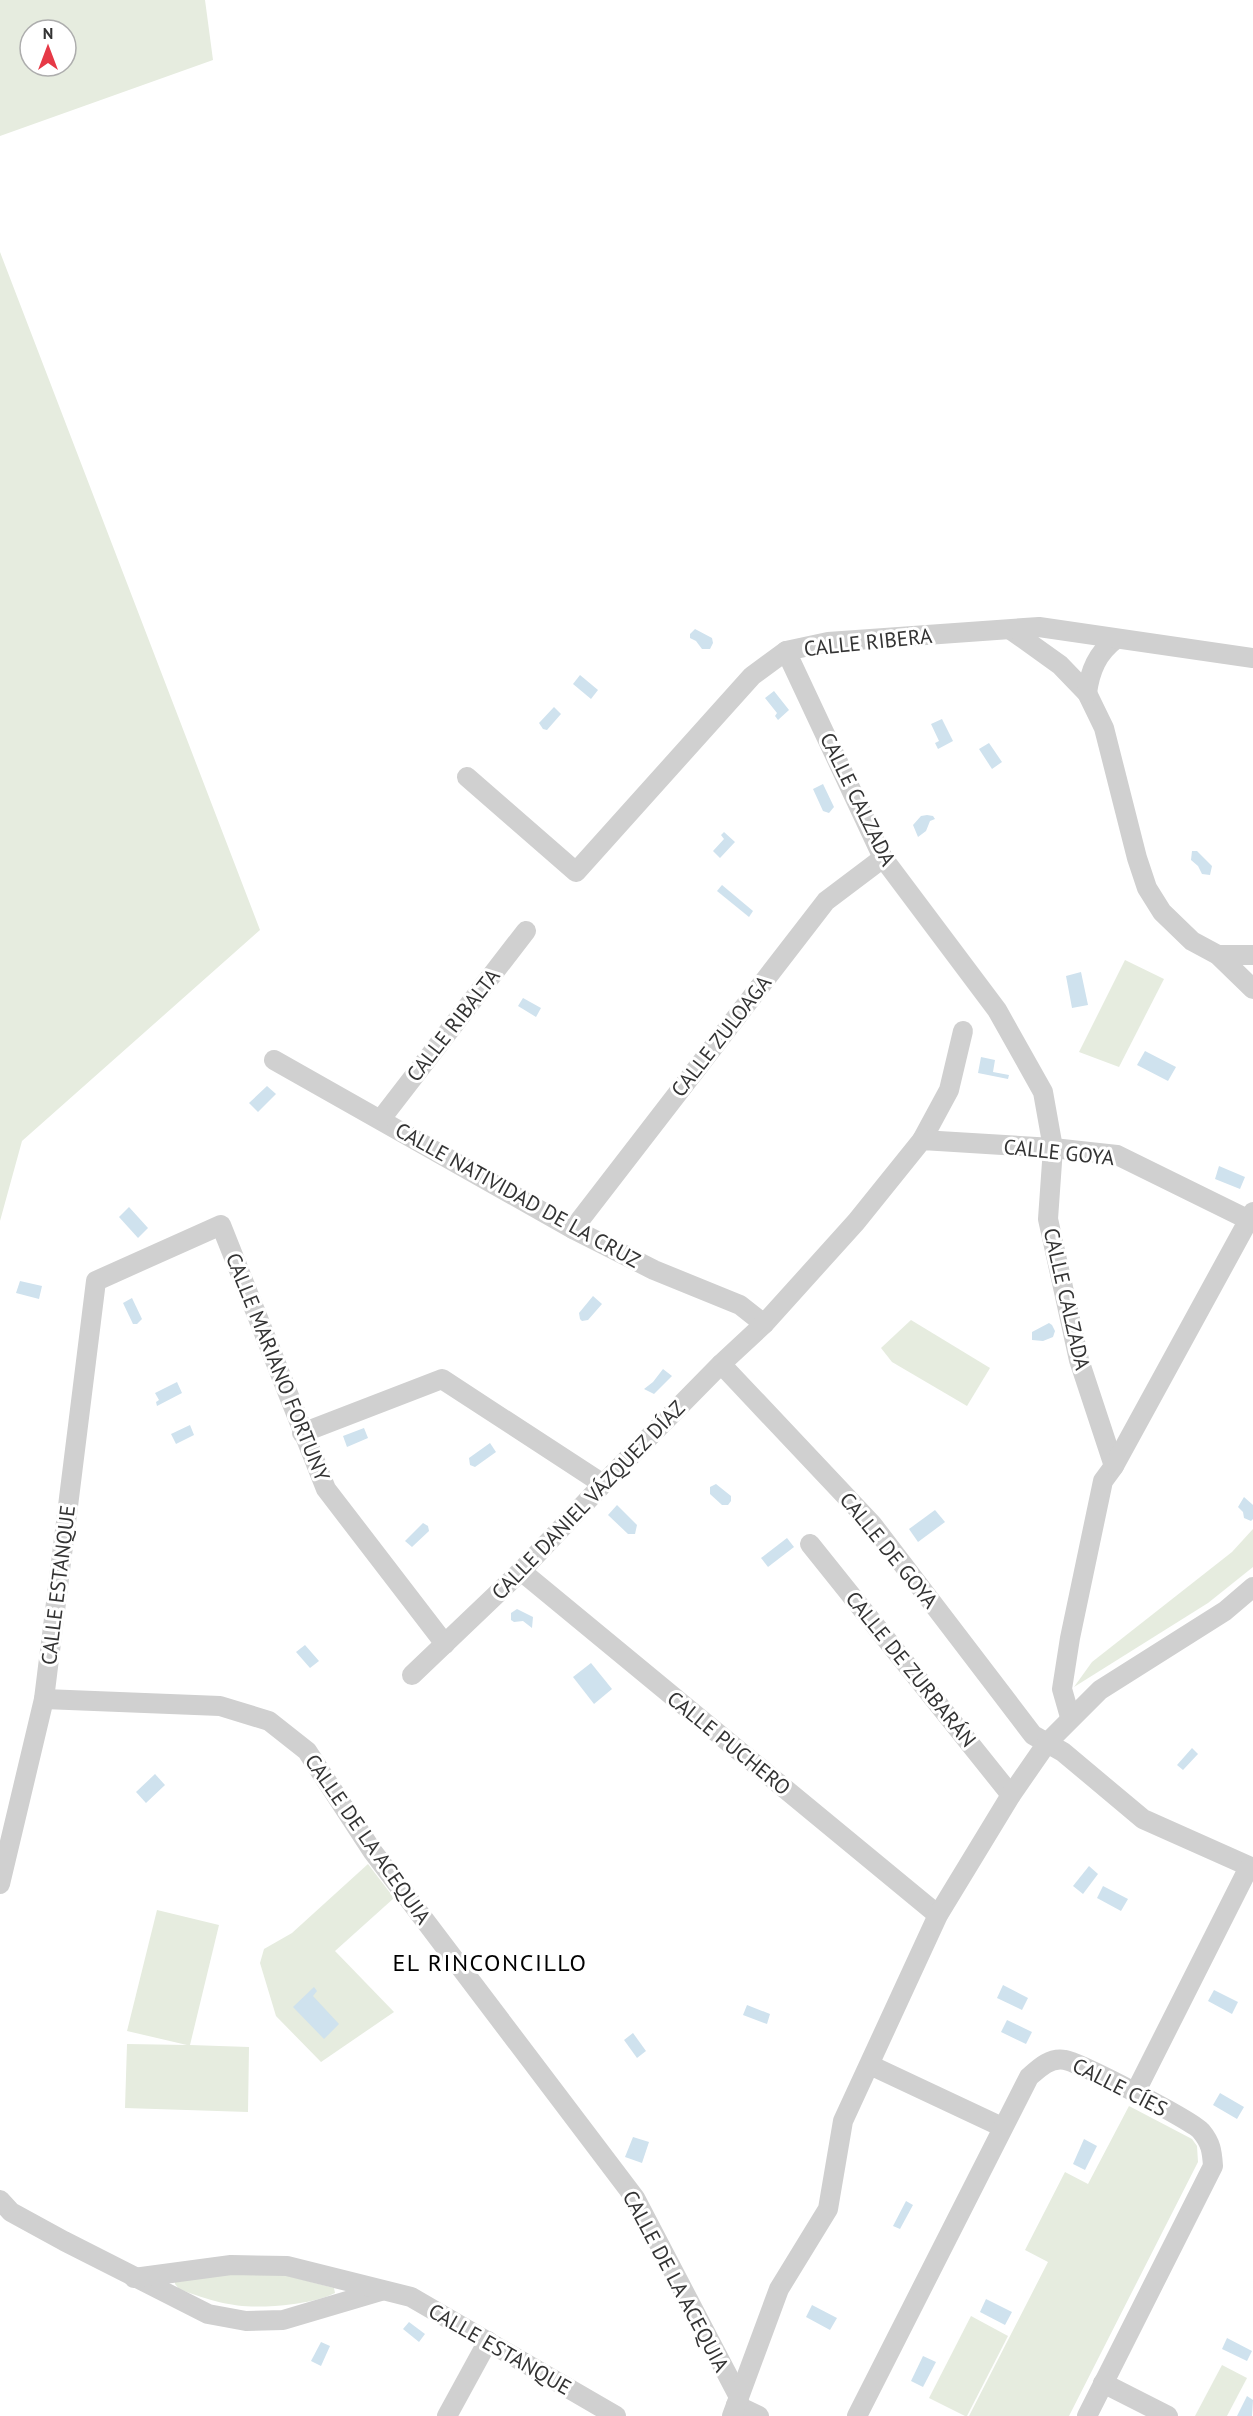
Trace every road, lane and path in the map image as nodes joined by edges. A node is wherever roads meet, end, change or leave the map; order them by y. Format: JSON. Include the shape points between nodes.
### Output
{"nodes":[{"id":1,"x":1011,"y":630,"type":"junction"},
{"id":2,"x":1116,"y":639,"type":"junction"},
{"id":3,"x":786,"y":651,"type":"junction"},
{"id":4,"x":1253,"y":658,"type":"edge"},
{"id":5,"x":1087,"y":693,"type":"junction"},
{"id":6,"x":466,"y":777,"type":"dead end"},
{"id":7,"x":883,"y":858,"type":"junction"},
{"id":8,"x":526,"y":931,"type":"dead end"},
{"id":9,"x":1218,"y":955,"type":"junction"},
{"id":10,"x":1253,"y":956,"type":"edge"},
{"id":11,"x":1253,"y":989,"type":"edge"},
{"id":12,"x":963,"y":1031,"type":"dead end"},
{"id":13,"x":274,"y":1060,"type":"dead end"},
{"id":14,"x":381,"y":1119,"type":"junction"},
{"id":15,"x":922,"y":1140,"type":"junction"},
{"id":16,"x":1053,"y":1148,"type":"junction"},
{"id":17,"x":1252,"y":1218,"type":"edge"},
{"id":18,"x":573,"y":1229,"type":"junction"},
{"id":19,"x":96,"y":1281,"type":"joint"},
{"id":20,"x":764,"y":1324,"type":"junction"},
{"id":21,"x":721,"y":1364,"type":"junction"},
{"id":22,"x":302,"y":1433,"type":"junction"},
{"id":23,"x":1114,"y":1466,"type":"junction"},
{"id":24,"x":603,"y":1484,"type":"junction"},
{"id":25,"x":810,"y":1544,"type":"dead end"},
{"id":26,"x":521,"y":1571,"type":"junction"},
{"id":27,"x":1253,"y":1587,"type":"edge"},
{"id":28,"x":445,"y":1644,"type":"junction"},
{"id":29,"x":412,"y":1675,"type":"dead end"},
{"id":30,"x":44,"y":1699,"type":"junction"},
{"id":31,"x":1071,"y":1717,"type":"junction"},
{"id":32,"x":1047,"y":1743,"type":"junction"},
{"id":33,"x":1011,"y":1795,"type":"junction"},
{"id":34,"x":1251,"y":1868,"type":"edge"},
{"id":35,"x":0,"y":1884,"type":"edge"},
{"id":36,"x":938,"y":1915,"type":"junction"},
{"id":37,"x":870,"y":2065,"type":"junction"},
{"id":38,"x":1135,"y":2092,"type":"junction"},
{"id":39,"x":1002,"y":2127,"type":"junction"},
{"id":40,"x":0,"y":2200,"type":"edge"},
{"id":41,"x":134,"y":2278,"type":"junction"},
{"id":42,"x":381,"y":2291,"type":"junction"},
{"id":43,"x":488,"y":2341,"type":"junction"},
{"id":44,"x":1103,"y":2383,"type":"junction"},
{"id":45,"x":735,"y":2406,"type":"edge"},
{"id":46,"x":447,"y":2416,"type":"edge"},
{"id":47,"x":616,"y":2416,"type":"edge"},
{"id":48,"x":759,"y":2416,"type":"edge"},
{"id":49,"x":857,"y":2416,"type":"edge"},
{"id":50,"x":1087,"y":2416,"type":"edge"},
{"id":51,"x":1168,"y":2416,"type":"edge"}],
"edges":[{"from":1,"to":2,"type":"street","name":"CALLE RIBERA","via":[[1039,627]]},
{"from":1,"to":3,"type":"street","name":"CALLE RIBERA","via":[[828,642]]},
{"from":1,"to":5,"type":"street","via":[[1060,665]]},
{"from":2,"to":4,"type":"street","name":"CALLE RIBERA"},
{"from":2,"to":5,"type":"street","via":[[1107,645],[1090,671]]},
{"from":3,"to":6,"type":"street","name":"CALLE RIBERA","via":[[752,676],[576,872]]},
{"from":3,"to":7,"type":"street","name":"CALLE CALZADA"},
{"from":5,"to":9,"type":"street","via":[[1104,728],[1147,888],[1162,912],[1192,941]]},
{"from":7,"to":16,"type":"street","name":"CALLE CALZADA","via":[[997,1010],[1043,1092]]},
{"from":7,"to":18,"type":"street","name":"CALLE ZULOAGA","via":[[826,901]]},
{"from":8,"to":14,"type":"street","name":"CALLE RIBALTA"},
{"from":9,"to":10,"type":"street"},
{"from":9,"to":11,"type":"street"},
{"from":12,"to":15,"type":"street","via":[[949,1090]]},
{"from":13,"to":14,"type":"street","name":"CALLE NATIVIDAD DE LA CRUZ"},
{"from":14,"to":18,"type":"street","name":"CALLE NATIVIDAD DE LA CRUZ"},
{"from":15,"to":16,"type":"street","name":"CALLE GOYA"},
{"from":15,"to":20,"type":"street","via":[[856,1222]]},
{"from":16,"to":17,"type":"street","name":"CALLE GOYA","via":[[1117,1155]]},
{"from":16,"to":23,"type":"street","name":"CALLE CALZADA","via":[[1048,1219],[1079,1360]]},
{"from":17,"to":23,"type":"street"},
{"from":18,"to":20,"type":"street","name":"CALLE NATIVIDAD DE LA CRUZ","via":[[654,1270],[740,1305]]},
{"from":19,"to":22,"type":"street","name":"CALLE MARIANO FORTUNY","via":[[221,1225]]},
{"from":19,"to":30,"type":"street","name":"CALLE ESTANQUE"},
{"from":20,"to":21,"type":"street","name":"CALLE DANIEL VÁZQUEZ DÍAZ"},
{"from":21,"to":24,"type":"street","name":"CALLE DANIEL VÁZQUEZ DÍAZ"},
{"from":21,"to":32,"type":"street","name":"CALLE DE GOYA","via":[[872,1524],[1033,1735]]},
{"from":22,"to":24,"type":"street","via":[[442,1379]]},
{"from":22,"to":28,"type":"street","name":"CALLE MARIANO FORTUNY","via":[[326,1489]]},
{"from":23,"to":31,"type":"street","via":[[1103,1481],[1070,1638],[1062,1689]]},
{"from":24,"to":26,"type":"street","name":"CALLE DANIEL VÁZQUEZ DÍAZ"},
{"from":25,"to":33,"type":"street","name":"CALLE DE ZURBARÁN"},
{"from":26,"to":28,"type":"street","name":"CALLE DANIEL VÁZQUEZ DÍAZ"},
{"from":26,"to":36,"type":"street","name":"CALLE PUCHERO"},
{"from":27,"to":31,"type":"street","via":[[1225,1611],[1100,1690]]},
{"from":28,"to":29,"type":"street","name":"CALLE DANIEL VÁZQUEZ DÍAZ"},
{"from":30,"to":35,"type":"street","name":"CALLE ESTANQUE"},
{"from":30,"to":45,"type":"street","name":"CALLE DE LA ACEQUIA","via":[[220,1707],[269,1721],[308,1751],[373,1852],[634,2198]]},
{"from":31,"to":32,"type":"street"},
{"from":32,"to":33,"type":"street"},
{"from":32,"to":34,"type":"street","name":"CALLE DE GOYA","via":[[1143,1819]]},
{"from":33,"to":36,"type":"street"},
{"from":34,"to":38,"type":"street"},
{"from":36,"to":37,"type":"street"},
{"from":37,"to":39,"type":"street"},
{"from":37,"to":45,"type":"street","via":[[843,2121],[828,2209],[779,2289]]},
{"from":38,"to":39,"type":"street","name":"CALLE CÍES","via":[[1065,2060],[1044,2063],[1029,2077]]},
{"from":38,"to":44,"type":"street","name":"CALLE CÍES","via":[[1199,2129],[1211,2144],[1213,2166]]},
{"from":39,"to":49,"type":"street","name":"CALLE CÍES"},
{"from":40,"to":41,"type":"street","name":"CALLE ESTANQUE","via":[[11,2212]]},
{"from":41,"to":42,"type":"street","name":"CALLE ESTANQUE","via":[[231,2265],[287,2266]]},
{"from":41,"to":42,"type":"street","name":"CALLE ESTANQUE","via":[[208,2314],[246,2321],[283,2320]]},
{"from":42,"to":43,"type":"street","name":"CALLE ESTANQUE","via":[[411,2297]]},
{"from":43,"to":46,"type":"street"},
{"from":43,"to":47,"type":"street","name":"CALLE ESTANQUE"},
{"from":44,"to":50,"type":"street","name":"CALLE CÍES"},
{"from":44,"to":51,"type":"street"},
{"from":45,"to":48,"type":"street"}]}
